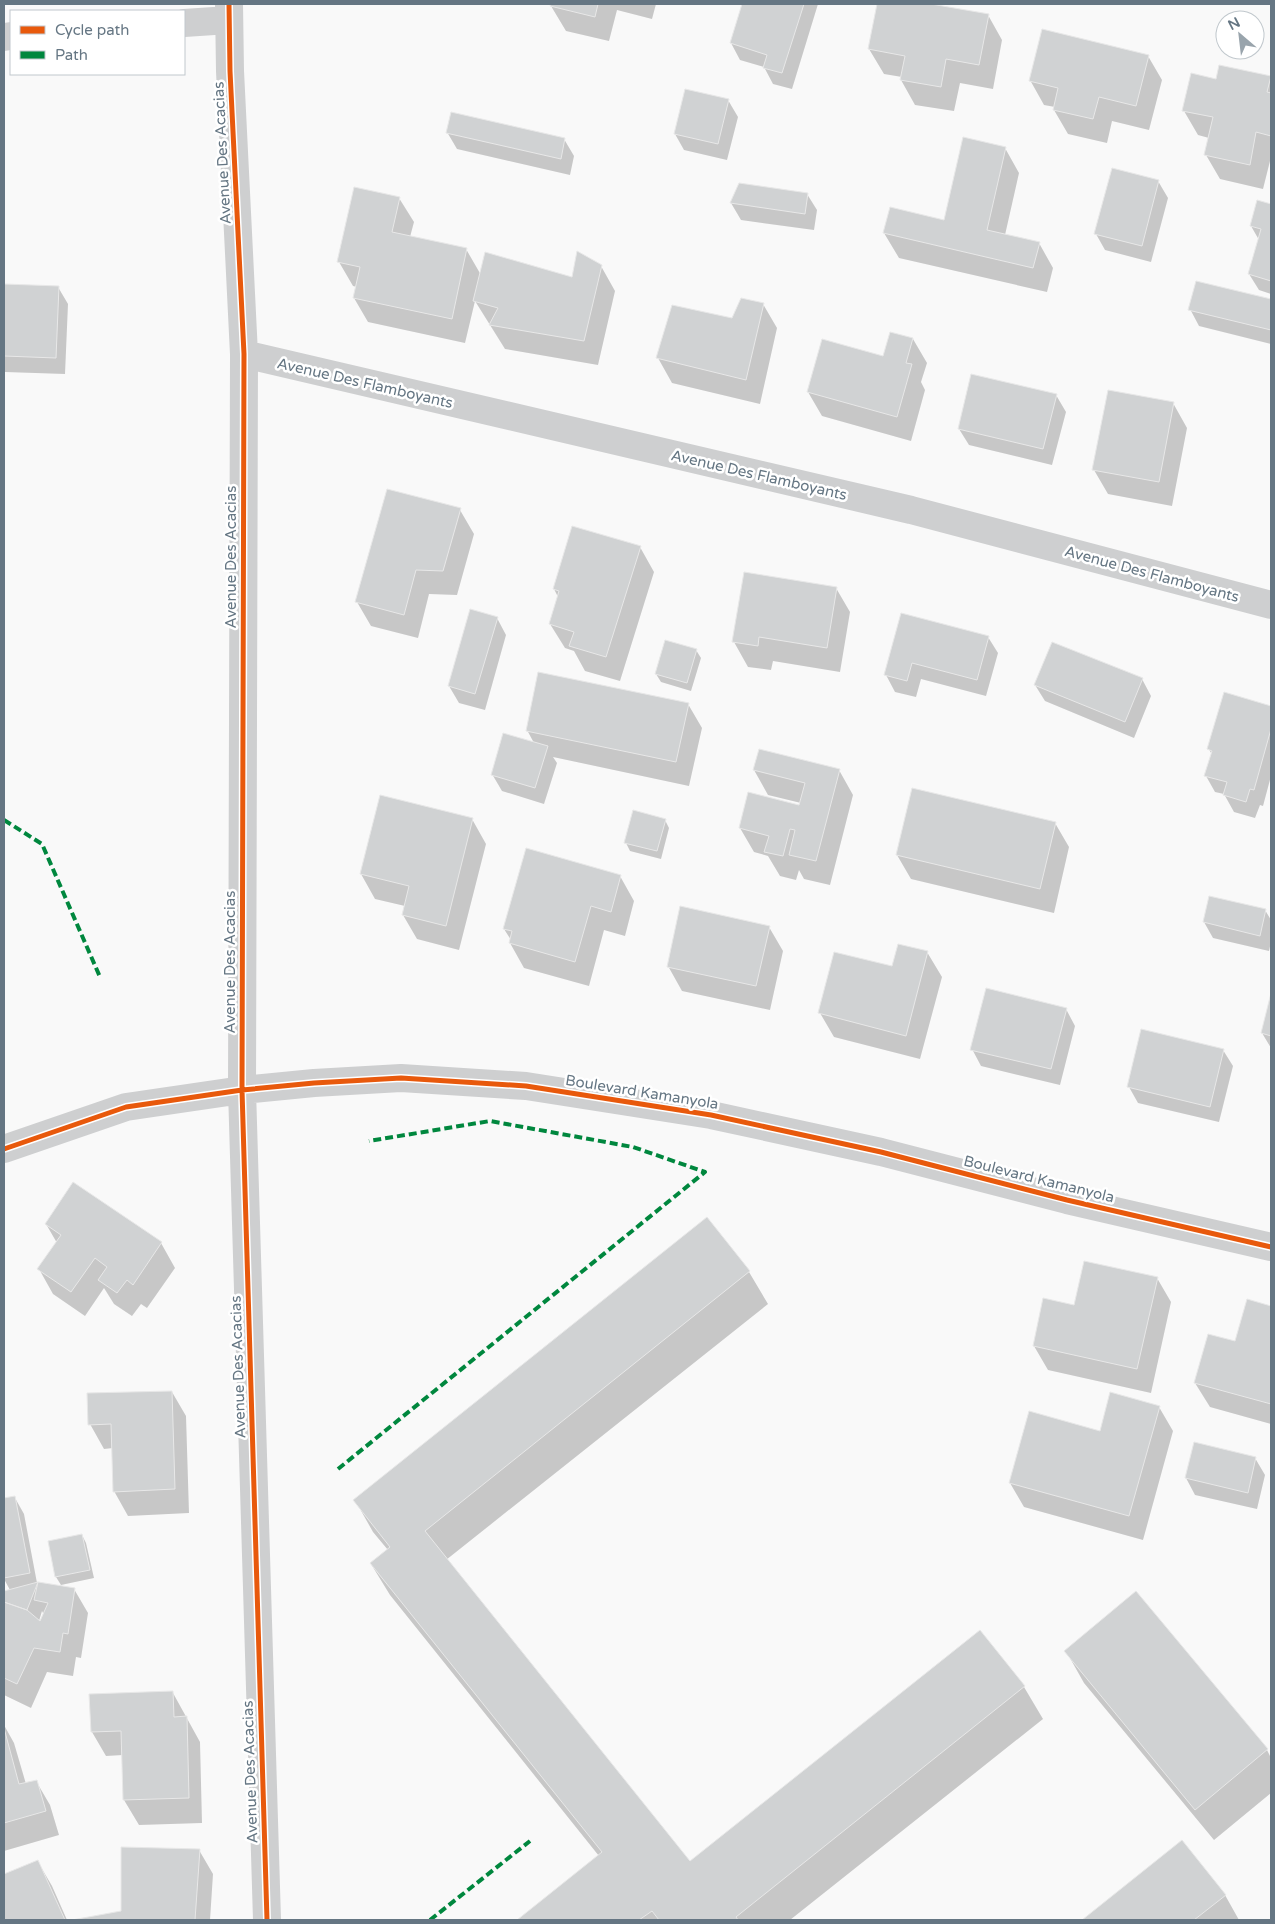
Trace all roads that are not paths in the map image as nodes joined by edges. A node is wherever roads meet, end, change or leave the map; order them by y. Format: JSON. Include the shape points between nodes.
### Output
{"nodes":[{"id":1,"x":229,"y":12,"type":"edge"},
{"id":2,"x":185,"y":23,"type":"edge"},
{"id":3,"x":244,"y":354,"type":"junction"},
{"id":4,"x":1271,"y":605,"type":"edge"},
{"id":5,"x":242,"y":1090,"type":"junction"},
{"id":6,"x":4,"y":1149,"type":"edge"},
{"id":7,"x":1271,"y":1246,"type":"edge"},
{"id":8,"x":267,"y":1920,"type":"edge"}],
"edges":[{"from":1,"to":2,"type":"street"},
{"from":1,"to":3,"type":"street","name":"Avenue Des Acacias"},
{"from":3,"to":4,"type":"street","name":"Avenue Des Flamboyants","via":[[910,510]]},
{"from":3,"to":5,"type":"street","name":"Avenue Des Acacias"},
{"from":5,"to":6,"type":"street","name":"Boulevard Kamanyola","via":[[126,1107]]},
{"from":5,"to":7,"type":"street","name":"Boulevard Kamanyola","via":[[401,1078],[526,1086],[711,1115]]},
{"from":5,"to":8,"type":"street","name":"Avenue Des Acacias"}]}
